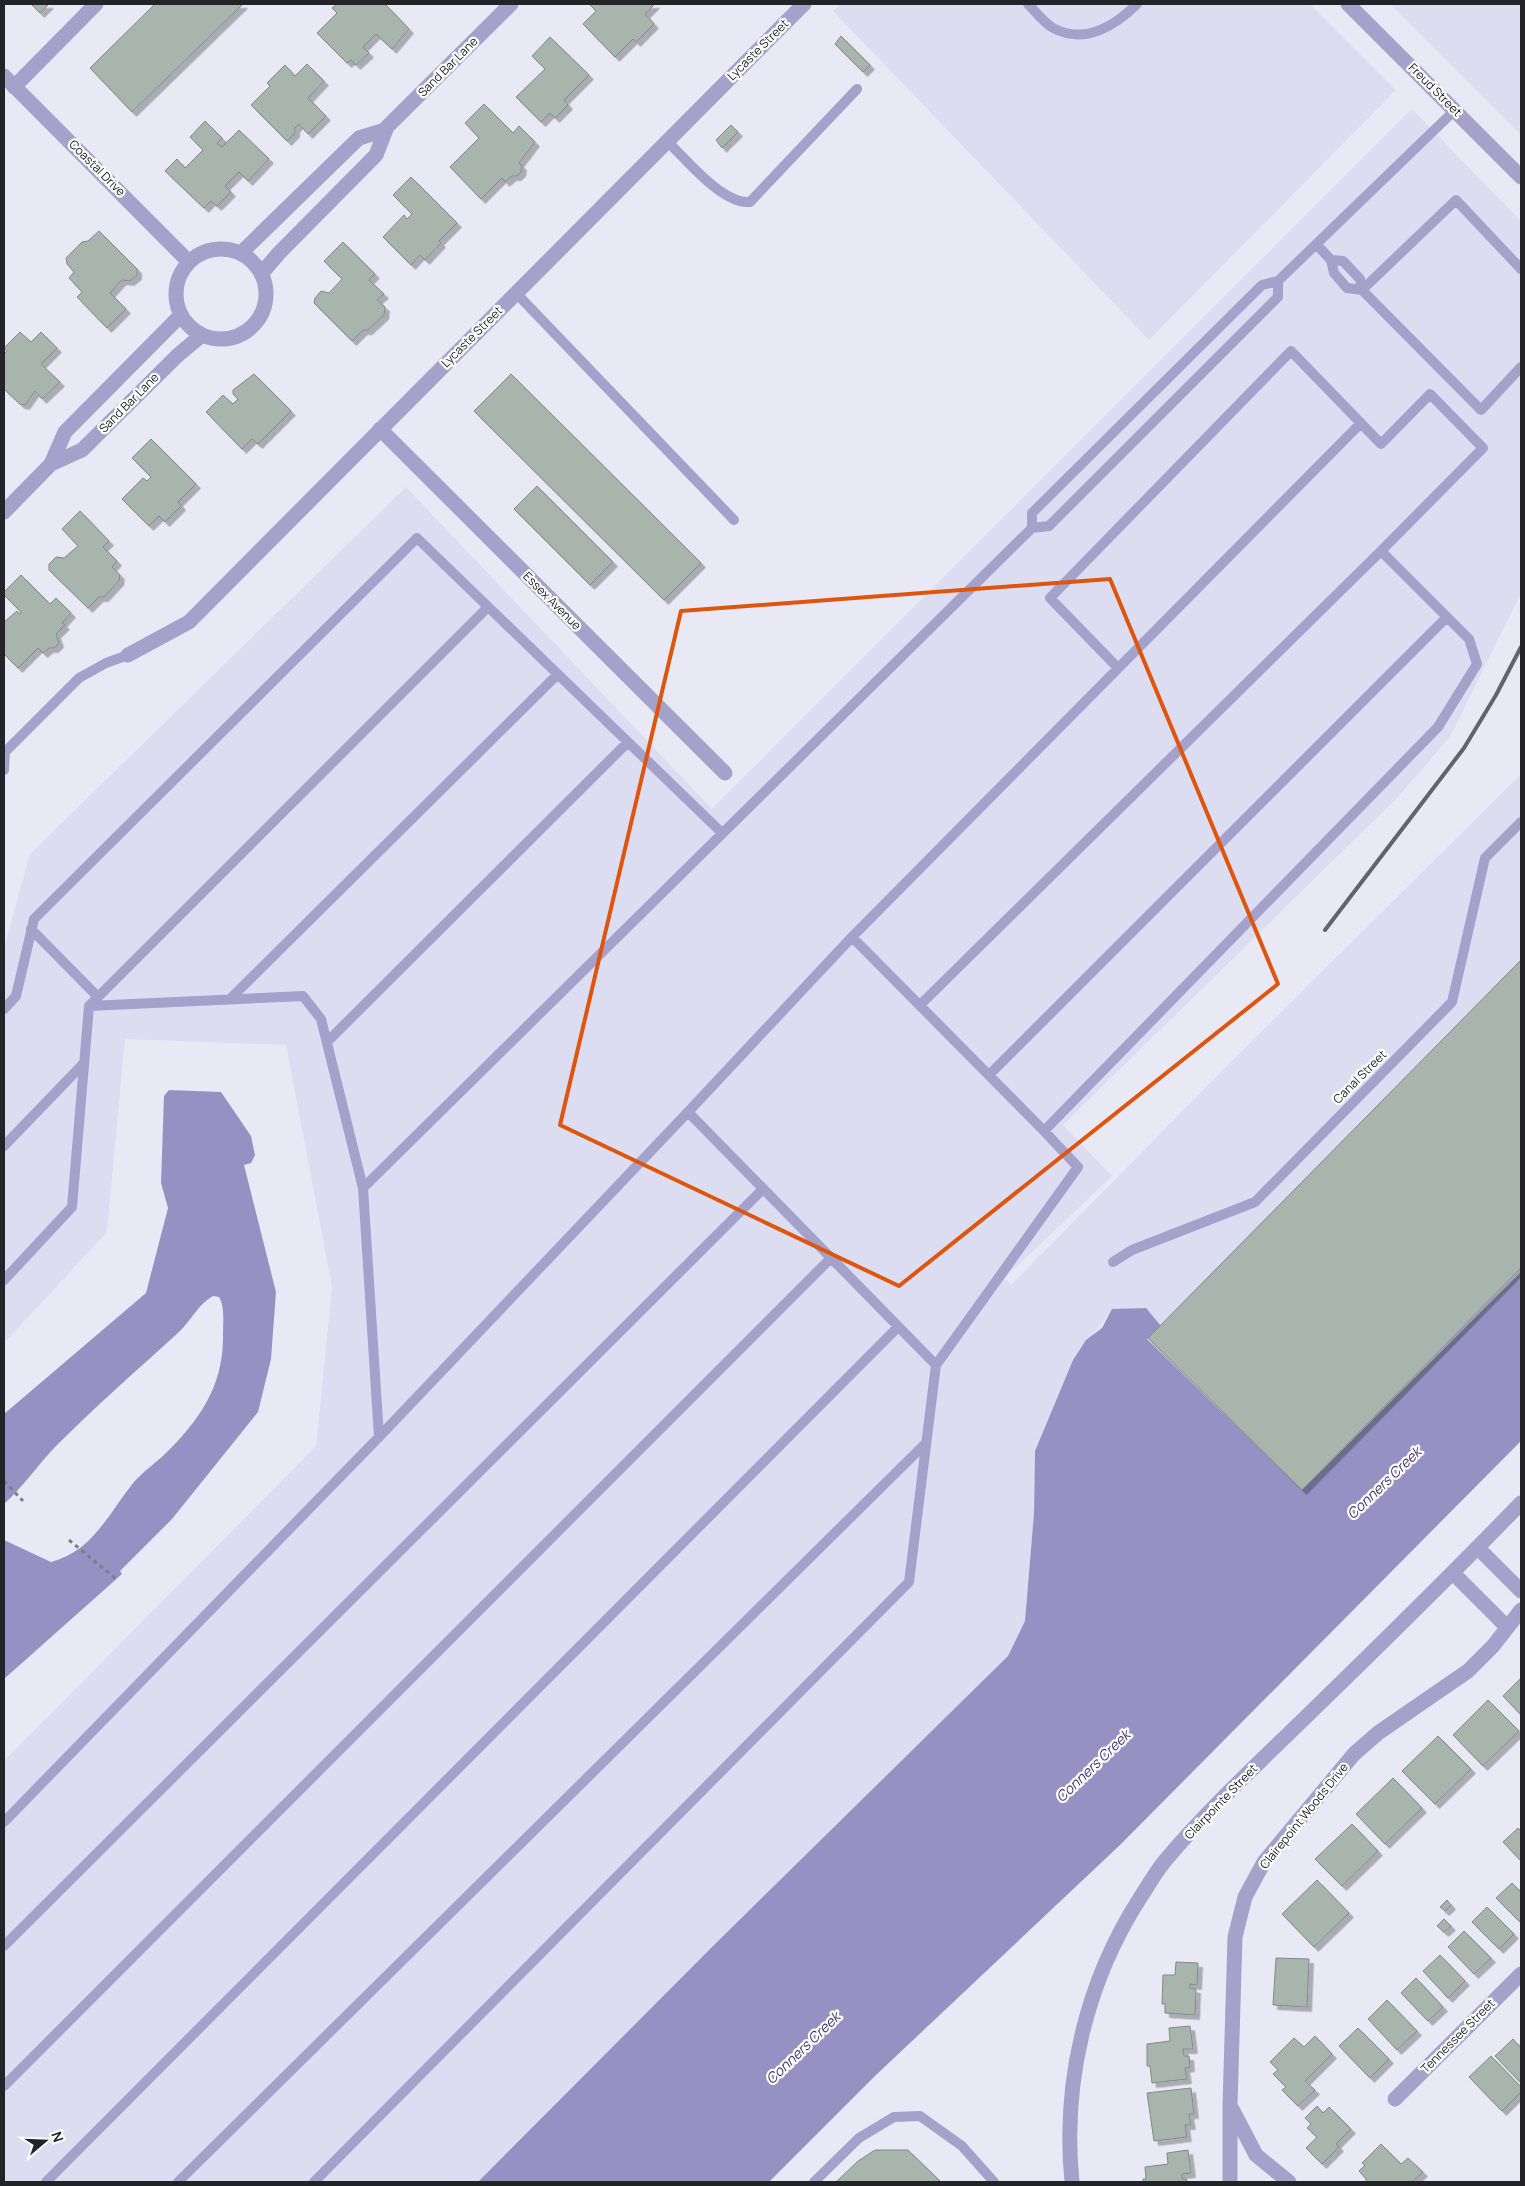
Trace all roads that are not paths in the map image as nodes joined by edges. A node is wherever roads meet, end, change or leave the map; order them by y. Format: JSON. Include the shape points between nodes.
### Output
{"nodes":[{"id":1,"x":96,"y":4,"type":"edge"},
{"id":2,"x":511,"y":4,"type":"edge"},
{"id":3,"x":804,"y":4,"type":"edge"},
{"id":4,"x":1028,"y":4,"type":"edge"},
{"id":5,"x":1138,"y":4,"type":"edge"},
{"id":6,"x":1348,"y":4,"type":"edge"},
{"id":7,"x":9,"y":81,"type":"edge"},
{"id":8,"x":857,"y":89,"type":"dead end"},
{"id":9,"x":1455,"y":110,"type":"junction"},
{"id":10,"x":385,"y":130,"type":"junction"},
{"id":11,"x":667,"y":140,"type":"junction"},
{"id":12,"x":1521,"y":177,"type":"edge"},
{"id":13,"x":1317,"y":245,"type":"junction"},
{"id":14,"x":241,"y":253,"type":"junction"},
{"id":15,"x":1331,"y":260,"type":"junction"},
{"id":16,"x":188,"y":262,"type":"junction"},
{"id":17,"x":1521,"y":269,"type":"edge"},
{"id":18,"x":261,"y":274,"type":"junction"},
{"id":19,"x":1278,"y":281,"type":"junction"},
{"id":20,"x":1362,"y":290,"type":"junction"},
{"id":21,"x":516,"y":293,"type":"junction"},
{"id":22,"x":181,"y":315,"type":"junction"},
{"id":23,"x":202,"y":335,"type":"junction"},
{"id":24,"x":1521,"y":368,"type":"edge"},
{"id":25,"x":1361,"y":423,"type":"junction"},
{"id":26,"x":380,"y":429,"type":"junction"},
{"id":27,"x":51,"y":464,"type":"junction"},
{"id":28,"x":4,"y":512,"type":"edge"},
{"id":29,"x":734,"y":520,"type":"dead end"},
{"id":30,"x":1032,"y":528,"type":"junction"},
{"id":31,"x":1381,"y":551,"type":"junction"},
{"id":32,"x":488,"y":607,"type":"junction"},
{"id":33,"x":1447,"y":617,"type":"junction"},
{"id":34,"x":128,"y":655,"type":"joint"},
{"id":35,"x":1118,"y":668,"type":"junction"},
{"id":36,"x":558,"y":674,"type":"junction"},
{"id":37,"x":628,"y":742,"type":"junction"},
{"id":38,"x":4,"y":753,"type":"edge"},
{"id":39,"x":4,"y":770,"type":"edge"},
{"id":40,"x":725,"y":774,"type":"dead end"},
{"id":41,"x":1521,"y":822,"type":"edge"},
{"id":42,"x":722,"y":833,"type":"junction"},
{"id":43,"x":32,"y":929,"type":"junction"},
{"id":44,"x":852,"y":938,"type":"junction"},
{"id":45,"x":98,"y":997,"type":"junction"},
{"id":46,"x":231,"y":998,"type":"junction"},
{"id":47,"x":920,"y":1005,"type":"junction"},
{"id":48,"x":89,"y":1006,"type":"junction"},
{"id":49,"x":4,"y":1009,"type":"edge"},
{"id":50,"x":326,"y":1042,"type":"junction"},
{"id":51,"x":84,"y":1063,"type":"junction"},
{"id":52,"x":989,"y":1075,"type":"junction"},
{"id":53,"x":688,"y":1112,"type":"junction"},
{"id":54,"x":1044,"y":1131,"type":"junction"},
{"id":55,"x":4,"y":1146,"type":"edge"},
{"id":56,"x":363,"y":1188,"type":"junction"},
{"id":57,"x":763,"y":1189,"type":"junction"},
{"id":58,"x":831,"y":1258,"type":"junction"},
{"id":59,"x":1113,"y":1262,"type":"dead end"},
{"id":60,"x":4,"y":1280,"type":"edge"},
{"id":61,"x":898,"y":1327,"type":"junction"},
{"id":62,"x":936,"y":1365,"type":"junction"},
{"id":63,"x":379,"y":1437,"type":"junction"},
{"id":64,"x":926,"y":1443,"type":"junction"},
{"id":65,"x":1521,"y":1503,"type":"edge"},
{"id":66,"x":1478,"y":1548,"type":"junction"},
{"id":67,"x":1453,"y":1574,"type":"junction"},
{"id":68,"x":1521,"y":1591,"type":"edge"},
{"id":69,"x":1521,"y":1610,"type":"edge"},
{"id":70,"x":1507,"y":1627,"type":"junction"},
{"id":71,"x":4,"y":1822,"type":"edge"},
{"id":72,"x":4,"y":1946,"type":"edge"},
{"id":73,"x":1521,"y":1974,"type":"edge"},
{"id":74,"x":4,"y":2086,"type":"edge"},
{"id":75,"x":1395,"y":2099,"type":"dead end"},
{"id":76,"x":1230,"y":2105,"type":"junction"},
{"id":77,"x":46,"y":2182,"type":"edge"},
{"id":78,"x":178,"y":2182,"type":"edge"},
{"id":79,"x":314,"y":2182,"type":"edge"},
{"id":80,"x":814,"y":2182,"type":"edge"},
{"id":81,"x":994,"y":2182,"type":"edge"},
{"id":82,"x":1072,"y":2182,"type":"edge"},
{"id":83,"x":1230,"y":2182,"type":"edge"},
{"id":84,"x":1289,"y":2182,"type":"edge"}],
"edges":[{"from":1,"to":7,"type":"street"},
{"from":2,"to":10,"type":"street","name":"Sand Bar Lane"},
{"from":3,"to":11,"type":"street","name":"Lycaste Street"},
{"from":4,"to":5,"type":"lane","via":[[1052,28],[1069,34],[1095,33],[1119,22]]},
{"from":6,"to":9,"type":"street","name":"Freud Street"},
{"from":7,"to":16,"type":"street","name":"Coastal Drive"},
{"from":8,"to":11,"type":"lane","via":[[750,202],[740,203],[717,188]]},
{"from":9,"to":12,"type":"street","name":"Freud Street"},
{"from":9,"to":13,"type":"lane"},
{"from":10,"to":14,"type":"street","name":"Sand Bar Lane","via":[[359,138]]},
{"from":10,"to":18,"type":"street","name":"Sand Bar Lane","via":[[376,155]]},
{"from":11,"to":21,"type":"street","name":"Lycaste Street"},
{"from":13,"to":15,"type":"lane"},
{"from":13,"to":19,"type":"lane"},
{"from":14,"to":16,"type":"street","via":[[222,249],[201,253]]},
{"from":14,"to":18,"type":"street"},
{"from":15,"to":20,"type":"lane","via":[[1343,261],[1360,279]]},
{"from":15,"to":20,"type":"lane","via":[[1334,272],[1347,288]]},
{"from":16,"to":22,"type":"street","via":[[178,278],[176,294]]},
{"from":17,"to":20,"type":"lane","via":[[1456,200]]},
{"from":18,"to":23,"type":"street","via":[[266,295],[263,311],[250,329],[230,338]]},
{"from":19,"to":30,"type":"lane","via":[[1262,285],[1032,514]]},
{"from":19,"to":30,"type":"lane","via":[[1278,297],[1049,526]]},
{"from":20,"to":24,"type":"lane","via":[[1481,410]]},
{"from":21,"to":26,"type":"street","name":"Lycaste Street"},
{"from":21,"to":29,"type":"lane"},
{"from":22,"to":23,"type":"street","via":[[191,328]]},
{"from":22,"to":27,"type":"street","name":"Sand Bar Lane","via":[[65,432]]},
{"from":23,"to":27,"type":"street","name":"Sand Bar Lane","via":[[82,450]]},
{"from":25,"to":31,"type":"lane","via":[[1381,444],[1430,394],[1483,448]]},
{"from":25,"to":35,"type":"lane"},
{"from":25,"to":35,"type":"lane","via":[[1291,351],[1050,598]]},
{"from":26,"to":34,"type":"street","name":"Lycaste Street","via":[[188,622]]},
{"from":26,"to":40,"type":"street","name":"Essex Avenue"},
{"from":27,"to":28,"type":"street","name":"Sand Bar Lane"},
{"from":30,"to":42,"type":"lane"},
{"from":31,"to":33,"type":"lane"},
{"from":31,"to":47,"type":"lane"},
{"from":32,"to":36,"type":"lane"},
{"from":32,"to":43,"type":"lane","via":[[417,538],[34,919]]},
{"from":32,"to":45,"type":"lane"},
{"from":33,"to":52,"type":"lane"},
{"from":33,"to":54,"type":"lane","via":[[1469,639],[1477,664],[1438,727]]},
{"from":34,"to":38,"type":"lane","via":[[79,678]]},
{"from":35,"to":44,"type":"lane"},
{"from":36,"to":37,"type":"lane"},
{"from":36,"to":46,"type":"lane"},
{"from":37,"to":42,"type":"lane"},
{"from":37,"to":50,"type":"lane"},
{"from":38,"to":39,"type":"lane"},
{"from":41,"to":59,"type":"lane","name":"Canal Street","via":[[1485,858],[1452,1002],[1254,1202],[1132,1250]]},
{"from":42,"to":56,"type":"lane"},
{"from":43,"to":45,"type":"lane"},
{"from":43,"to":49,"type":"lane","via":[[16,996]]},
{"from":44,"to":47,"type":"lane"},
{"from":44,"to":53,"type":"lane"},
{"from":45,"to":48,"type":"lane"},
{"from":46,"to":48,"type":"lane"},
{"from":46,"to":50,"type":"lane","via":[[303,996],[321,1019]]},
{"from":47,"to":52,"type":"lane"},
{"from":48,"to":51,"type":"lane"},
{"from":50,"to":56,"type":"lane"},
{"from":51,"to":55,"type":"lane"},
{"from":51,"to":60,"type":"lane","via":[[72,1207]]},
{"from":52,"to":54,"type":"lane"},
{"from":53,"to":57,"type":"lane"},
{"from":53,"to":63,"type":"lane"},
{"from":54,"to":62,"type":"lane","via":[[1078,1167]]},
{"from":56,"to":63,"type":"lane"},
{"from":57,"to":58,"type":"lane"},
{"from":57,"to":72,"type":"lane"},
{"from":58,"to":61,"type":"lane"},
{"from":58,"to":74,"type":"lane"},
{"from":61,"to":62,"type":"lane"},
{"from":61,"to":77,"type":"lane"},
{"from":62,"to":64,"type":"lane"},
{"from":63,"to":71,"type":"lane"},
{"from":64,"to":78,"type":"lane"},
{"from":64,"to":79,"type":"lane","via":[[909,1582]]},
{"from":65,"to":66,"type":"street","name":"Clairpointe Street"},
{"from":66,"to":67,"type":"street","name":"Clairpointe Street"},
{"from":66,"to":68,"type":"street"},
{"from":67,"to":70,"type":"street"},
{"from":67,"to":82,"type":"street","name":"Clairpointe Street","via":[[1211,1810],[1162,1864],[1123,1925],[1088,2008],[1073,2080],[1069,2154]]},
{"from":69,"to":70,"type":"street","name":"Clairepoint Woods Drive"},
{"from":70,"to":76,"type":"street","name":"Clairepoint Woods Drive","via":[[1468,1672],[1378,1733],[1354,1754],[1264,1862],[1245,1897],[1235,1937]]},
{"from":73,"to":75,"type":"street","name":"Tennessee Street"},
{"from":76,"to":83,"type":"street","name":"Clairepoint Woods Drive"},
{"from":76,"to":84,"type":"street","name":"Clairepoint Woods Drive","via":[[1256,2155]]},
{"from":80,"to":81,"type":"lane","via":[[859,2138],[894,2117],[920,2116],[962,2146]]}]}
